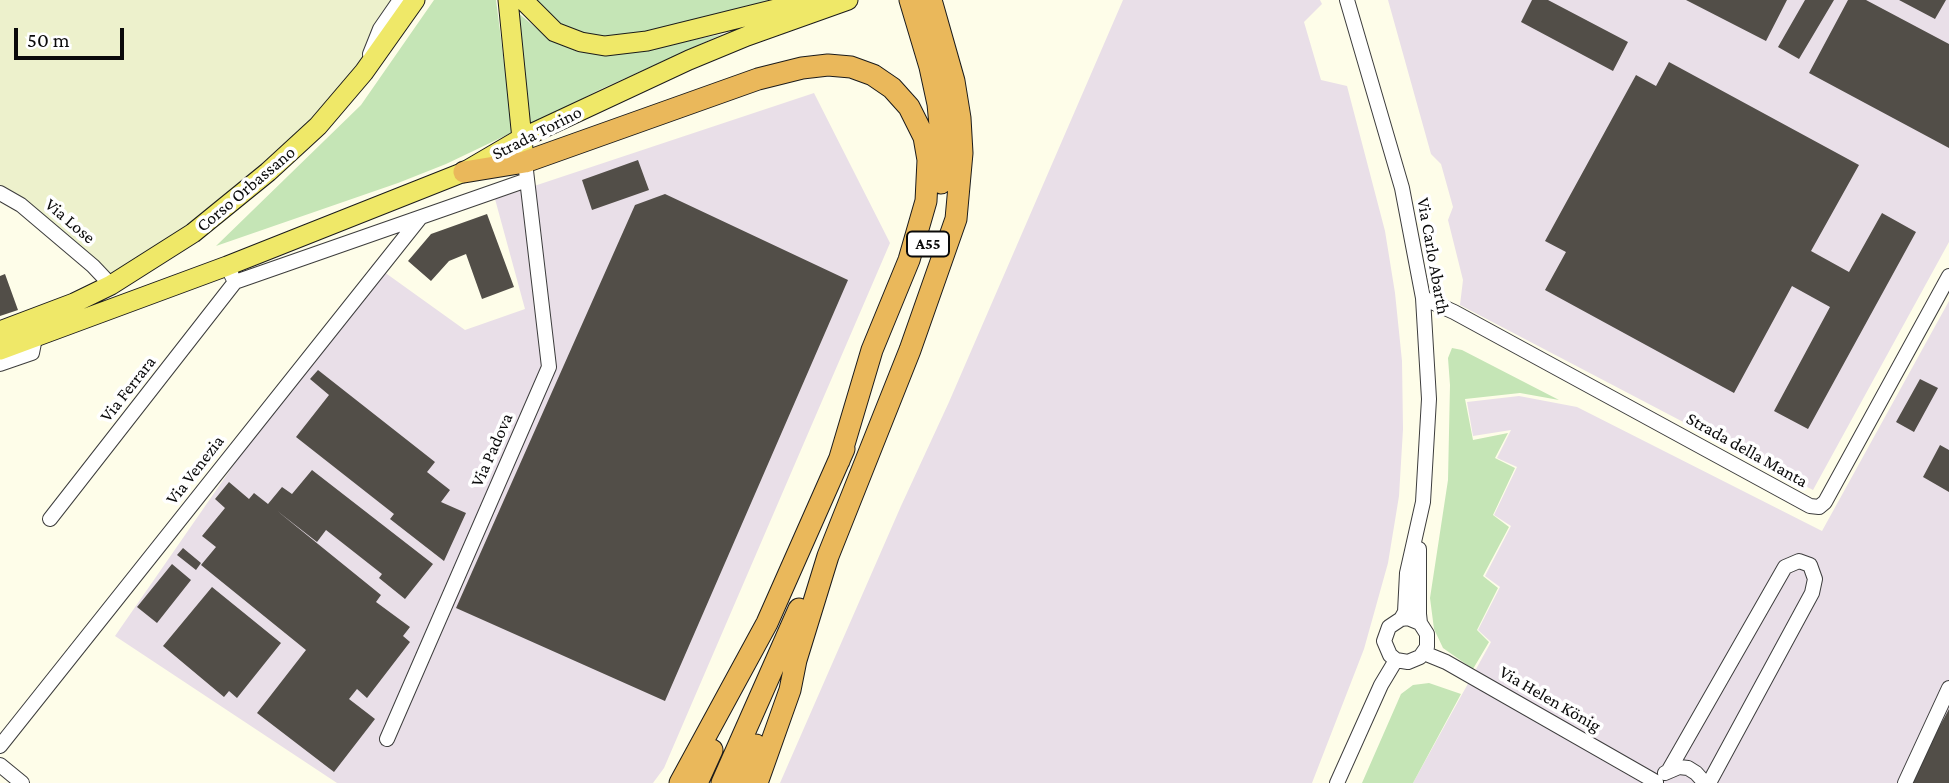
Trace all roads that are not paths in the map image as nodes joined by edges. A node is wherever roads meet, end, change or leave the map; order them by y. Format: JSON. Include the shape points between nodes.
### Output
{"nodes":[{"id":1,"x":400,"y":0,"type":"edge"},
{"id":2,"x":415,"y":0,"type":"edge"},
{"id":3,"x":508,"y":0,"type":"edge"},
{"id":4,"x":523,"y":0,"type":"edge"},
{"id":5,"x":827,"y":0,"type":"edge"},
{"id":6,"x":848,"y":0,"type":"edge"},
{"id":7,"x":1346,"y":0,"type":"edge"},
{"id":8,"x":922,"y":6,"type":"edge"},
{"id":9,"x":363,"y":72,"type":"junction"},
{"id":10,"x":522,"y":138,"type":"junction"},
{"id":11,"x":526,"y":171,"type":"junction"},
{"id":12,"x":464,"y":172,"type":"junction"},
{"id":13,"x":0,"y":193,"type":"edge"},
{"id":14,"x":420,"y":218,"type":"junction"},
{"id":15,"x":231,"y":274,"type":"junction"},
{"id":16,"x":1949,"y":275,"type":"edge"},
{"id":17,"x":111,"y":285,"type":"junction"},
{"id":18,"x":1423,"y":298,"type":"junction"},
{"id":19,"x":0,"y":331,"type":"edge"},
{"id":20,"x":35,"y":338,"type":"junction"},
{"id":21,"x":0,"y":350,"type":"edge"},
{"id":22,"x":0,"y":364,"type":"edge"},
{"id":23,"x":839,"y":461,"type":"junction"},
{"id":24,"x":50,"y":519,"type":"dead end"},
{"id":25,"x":1419,"y":527,"type":"junction"},
{"id":26,"x":828,"y":556,"type":"junction"},
{"id":27,"x":1401,"y":619,"type":"junction"},
{"id":28,"x":767,"y":623,"type":"junction"},
{"id":29,"x":1420,"y":623,"type":"junction"},
{"id":30,"x":1424,"y":653,"type":"junction"},
{"id":31,"x":796,"y":660,"type":"junction"},
{"id":32,"x":1396,"y":660,"type":"junction"},
{"id":33,"x":1949,"y":688,"type":"edge"},
{"id":34,"x":387,"y":738,"type":"dead end"},
{"id":35,"x":0,"y":746,"type":"edge"},
{"id":36,"x":0,"y":765,"type":"edge"},
{"id":37,"x":1670,"y":770,"type":"junction"},
{"id":38,"x":22,"y":783,"type":"edge"},
{"id":39,"x":680,"y":783,"type":"edge"},
{"id":40,"x":697,"y":783,"type":"edge"},
{"id":41,"x":722,"y":783,"type":"edge"},
{"id":42,"x":740,"y":783,"type":"edge"},
{"id":43,"x":757,"y":783,"type":"edge"},
{"id":44,"x":1336,"y":783,"type":"edge"},
{"id":45,"x":1656,"y":783,"type":"edge"},
{"id":46,"x":1707,"y":783,"type":"edge"},
{"id":47,"x":1905,"y":783,"type":"edge"}],
"edges":[{"from":1,"to":9,"type":"street","name":"Corso Orbassano","via":[[380,29]]},
{"from":2,"to":9,"type":"main road","name":"Corso Orbassano"},
{"from":3,"to":10,"type":"main road"},
{"from":4,"to":5,"type":"main road","via":[[555,32],[605,46],[647,41]]},
{"from":6,"to":10,"type":"main road","name":"Strada Torino","via":[[689,60]]},
{"from":7,"to":18,"type":"street","name":"Via Carlo Abarth","via":[[1402,187]]},
{"from":8,"to":23,"type":"highway","number":"A55","via":[[943,157],[938,206],[919,272]]},
{"from":8,"to":26,"type":"highway","number":"A55","via":[[954,81],[960,118],[956,219],[910,350]]},
{"from":9,"to":17,"type":"main road","name":"Corso Orbassano","via":[[318,126],[268,172],[193,233]]},
{"from":10,"to":11,"type":"main road"},
{"from":10,"to":12,"type":"main road","name":"Strada Torino"},
{"from":11,"to":12,"type":"highway"},
{"from":11,"to":14,"type":"street","name":"Strada Torino"},
{"from":11,"to":23,"type":"highway","via":[[758,79],[814,65],[863,71],[901,97],[924,137],[926,201],[912,251],[872,350]]},
{"from":11,"to":34,"type":"street","name":"Via Padova","via":[[549,367]]},
{"from":12,"to":15,"type":"main road","name":"Strada Torino"},
{"from":13,"to":17,"type":"street","name":"Via Lose","via":[[21,205]]},
{"from":14,"to":15,"type":"street","name":"Strada Torino"},
{"from":14,"to":35,"type":"street","name":"Via Venezia"},
{"from":15,"to":20,"type":"main road","name":"Strada Torino"},
{"from":15,"to":24,"type":"street","name":"Via Ferrara"},
{"from":16,"to":18,"type":"street","name":"Strada della Manta","via":[[1819,507]]},
{"from":17,"to":19,"type":"main road"},
{"from":18,"to":25,"type":"street","name":"Via Carlo Abarth","via":[[1428,429]]},
{"from":20,"to":21,"type":"main road","name":"Strada Torino"},
{"from":20,"to":22,"type":"street","name":"Strada Torino","via":[[32,353]]},
{"from":23,"to":28,"type":"highway","number":"A55"},
{"from":25,"to":27,"type":"street","name":"Via Carlo Abarth"},
{"from":25,"to":29,"type":"street","name":"Via Carlo Abarth"},
{"from":26,"to":31,"type":"highway"},
{"from":26,"to":41,"type":"highway","number":"A55","via":[[803,600]]},
{"from":27,"to":29,"type":"street"},
{"from":27,"to":32,"type":"street","name":"Via Carlo Abarth","via":[[1385,634],[1386,649]]},
{"from":28,"to":39,"type":"highway"},
{"from":28,"to":40,"type":"highway","number":"A55"},
{"from":29,"to":30,"type":"street","name":"Via Carlo Abarth","via":[[1427,634]]},
{"from":30,"to":32,"type":"street","via":[[1414,661]]},
{"from":30,"to":45,"type":"street","name":"Via Helen König"},
{"from":31,"to":42,"type":"highway"},
{"from":31,"to":43,"type":"highway"},
{"from":32,"to":44,"type":"street"},
{"from":33,"to":47,"type":"street"},
{"from":36,"to":38,"type":"street"},
{"from":37,"to":45,"type":"street"},
{"from":37,"to":46,"type":"street","via":[[1688,768]]},
{"from":37,"to":46,"type":"street","via":[[1785,567],[1799,561],[1810,565],[1815,579],[1812,593]]}]}
